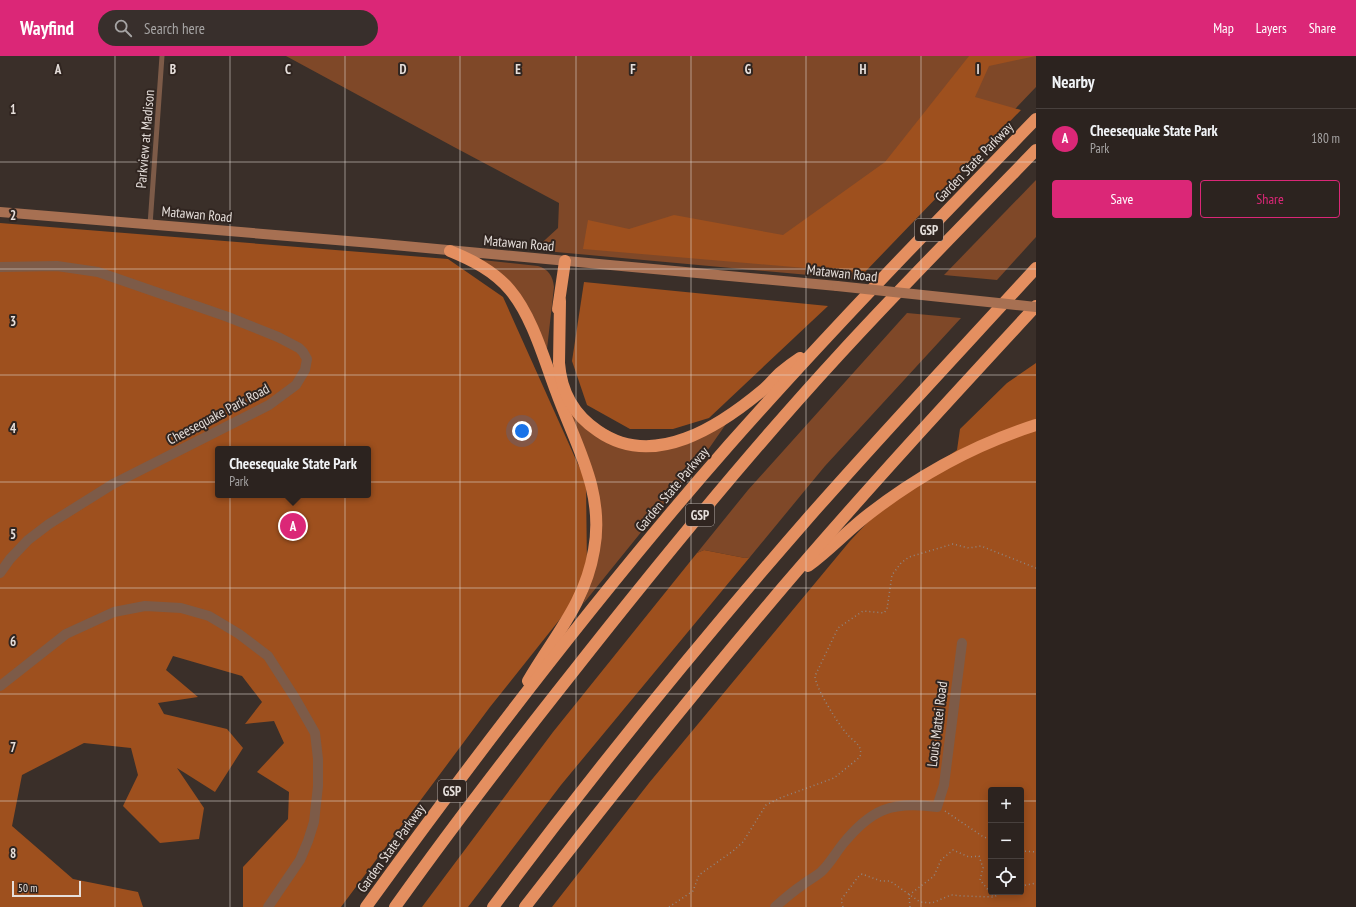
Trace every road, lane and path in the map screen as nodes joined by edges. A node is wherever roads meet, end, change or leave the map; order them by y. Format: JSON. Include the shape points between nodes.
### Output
{"nodes":[{"id":1,"x":162,"y":56,"type":"edge"},
{"id":2,"x":1036,"y":119,"type":"edge"},
{"id":3,"x":1036,"y":150,"type":"edge"},
{"id":4,"x":0,"y":212,"type":"edge"},
{"id":5,"x":150,"y":225,"type":"junction"},
{"id":6,"x":450,"y":251,"type":"junction"},
{"id":7,"x":565,"y":261,"type":"junction"},
{"id":8,"x":0,"y":267,"type":"edge"},
{"id":9,"x":1036,"y":268,"type":"edge"},
{"id":10,"x":560,"y":302,"type":"junction"},
{"id":11,"x":1036,"y":306,"type":"edge"},
{"id":12,"x":822,"y":342,"type":"junction"},
{"id":13,"x":551,"y":377,"type":"junction"},
{"id":14,"x":1036,"y":425,"type":"edge"},
{"id":15,"x":1036,"y":568,"type":"edge"},
{"id":16,"x":0,"y":573,"type":"edge"},
{"id":17,"x":786,"y":584,"type":"junction"},
{"id":18,"x":962,"y":643,"type":"dead end"},
{"id":19,"x":0,"y":686,"type":"edge"},
{"id":20,"x":505,"y":720,"type":"junction"},
{"id":21,"x":937,"y":807,"type":"junction"},
{"id":22,"x":988,"y":839,"type":"edge"},
{"id":23,"x":1024,"y":851,"type":"edge"},
{"id":24,"x":1036,"y":852,"type":"edge"},
{"id":25,"x":1036,"y":883,"type":"edge"},
{"id":26,"x":1024,"y":885,"type":"edge"},
{"id":27,"x":909,"y":895,"type":"junction"},
{"id":28,"x":997,"y":895,"type":"edge"},
{"id":29,"x":994,"y":897,"type":"junction"},
{"id":30,"x":268,"y":907,"type":"edge"},
{"id":31,"x":366,"y":907,"type":"edge"},
{"id":32,"x":395,"y":907,"type":"edge"},
{"id":33,"x":493,"y":907,"type":"edge"},
{"id":34,"x":525,"y":907,"type":"edge"},
{"id":35,"x":669,"y":907,"type":"edge"},
{"id":36,"x":774,"y":907,"type":"edge"},
{"id":37,"x":843,"y":907,"type":"edge"},
{"id":38,"x":910,"y":907,"type":"edge"}],
"edges":[{"from":1,"to":5,"type":"lane","name":"Parkview at Madison"},
{"from":2,"to":12,"type":"highway","name":"Garden State Parkway","number":"GSP"},
{"from":3,"to":32,"type":"highway","number":"GSP","via":[[843,351],[721,489],[547,705]]},
{"from":4,"to":5,"type":"main road","name":"Matawan Road"},
{"from":5,"to":6,"type":"main road","name":"Matawan Road"},
{"from":6,"to":7,"type":"main road","name":"Matawan Road"},
{"from":6,"to":13,"type":"highway","via":[[486,269],[511,290],[528,319]]},
{"from":7,"to":10,"type":"highway"},
{"from":7,"to":11,"type":"main road","name":"Matawan Road","bridge":true},
{"from":8,"to":16,"type":"street","name":"Cheesequake Park Road","via":[[57,266],[98,272],[278,337],[299,348],[308,359],[296,385],[269,405],[113,484],[68,512],[28,540]]},
{"from":9,"to":33,"type":"highway","via":[[892,424],[743,594],[624,738]]},
{"from":10,"to":12,"type":"highway","via":[[558,352],[559,373],[564,391],[578,414],[593,428],[612,439],[632,445],[652,446],[670,443],[710,427],[755,396],[780,373]]},
{"from":10,"to":13,"type":"highway","via":[[552,344]]},
{"from":11,"to":17,"type":"highway"},
{"from":12,"to":20,"type":"highway","name":"Garden State Parkway","number":"GSP","via":[[682,500]]},
{"from":13,"to":20,"type":"highway","via":[[591,482],[596,515],[594,549],[577,603],[559,634],[540,659]]},
{"from":14,"to":17,"type":"highway","via":[[976,449],[921,479],[868,514]]},
{"from":15,"to":35,"type":"path","via":[[981,546],[969,548],[953,544],[909,557],[901,563],[892,575],[884,613],[864,610],[838,628],[815,676],[819,689],[847,735],[858,744],[860,757],[834,778],[766,805],[743,842],[699,875],[693,891]]},
{"from":17,"to":34,"type":"highway","via":[[648,750]]},
{"from":18,"to":21,"type":"street","name":"Louis Mattei Road","via":[[944,785]]},
{"from":19,"to":30,"type":"street","via":[[66,634],[114,612],[145,606],[181,608],[209,616],[268,656],[296,698],[314,733],[318,759],[318,786],[314,822],[308,841],[300,860]]},
{"from":20,"to":31,"type":"highway","name":"Garden State Parkway","number":"GSP"},
{"from":21,"to":22,"type":"path"},
{"from":21,"to":36,"type":"street","via":[[899,805],[882,810],[866,819],[822,871]]},
{"from":23,"to":24,"type":"path"},
{"from":25,"to":26,"type":"path"},
{"from":27,"to":29,"type":"path","via":[[920,902],[932,903],[951,895]]},
{"from":27,"to":29,"type":"path","via":[[934,876],[941,860],[953,850],[969,858],[979,856],[983,868],[980,880]]},
{"from":27,"to":37,"type":"path","via":[[890,881],[880,881],[862,874],[841,900]]},
{"from":27,"to":38,"type":"path"},
{"from":28,"to":29,"type":"path"}]}
